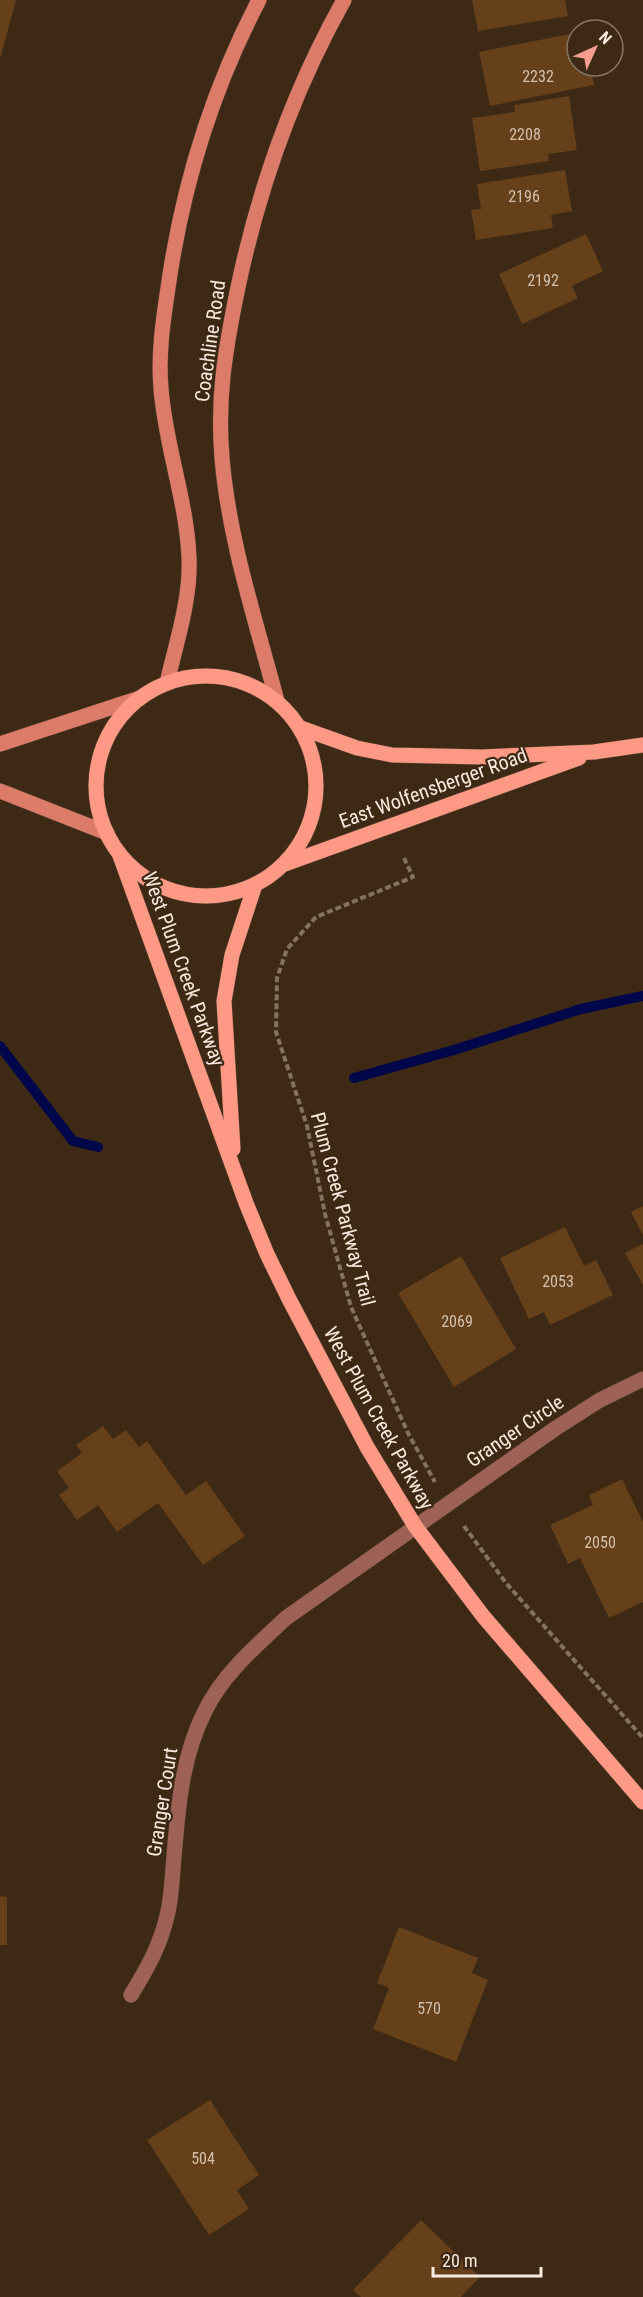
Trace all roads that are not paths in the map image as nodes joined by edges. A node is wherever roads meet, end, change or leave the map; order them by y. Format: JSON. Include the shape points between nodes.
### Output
{"nodes":[{"id":1,"x":259,"y":0,"type":"edge"},
{"id":2,"x":344,"y":0,"type":"edge"},
{"id":3,"x":167,"y":683,"type":"junction"},
{"id":4,"x":140,"y":698,"type":"junction"},
{"id":5,"x":277,"y":701,"type":"junction"},
{"id":6,"x":301,"y":728,"type":"junction"},
{"id":7,"x":0,"y":744,"type":"edge"},
{"id":8,"x":643,"y":745,"type":"edge"},
{"id":9,"x":594,"y":752,"type":"junction"},
{"id":10,"x":0,"y":790,"type":"edge"},
{"id":11,"x":107,"y":833,"type":"junction"},
{"id":12,"x":119,"y":853,"type":"junction"},
{"id":13,"x":285,"y":864,"type":"junction"},
{"id":14,"x":255,"y":885,"type":"junction"},
{"id":15,"x":234,"y":1167,"type":"junction"},
{"id":16,"x":643,"y":1379,"type":"edge"},
{"id":17,"x":415,"y":1526,"type":"junction"},
{"id":18,"x":643,"y":1802,"type":"edge"},
{"id":19,"x":131,"y":1995,"type":"dead end"}],
"edges":[{"from":1,"to":3,"type":"main road","name":"Coachline Road","via":[[241,34],[197,153],[182,211],[162,327],[161,387],[190,559],[186,599]]},
{"from":2,"to":5,"type":"main road","name":"Coachline Road","via":[[303,81],[257,208],[227,340],[219,399],[230,524]]},
{"from":3,"to":4,"type":"main road"},
{"from":3,"to":5,"type":"main road","via":[[195,676],[224,677],[252,686]]},
{"from":4,"to":7,"type":"main road"},
{"from":4,"to":11,"type":"main road","via":[[108,736],[99,760],[98,810]]},
{"from":5,"to":6,"type":"main road"},
{"from":6,"to":9,"type":"main road","name":"East Wolfensberger Road","via":[[357,748],[392,755],[482,757]]},
{"from":6,"to":13,"type":"main road","via":[[314,762],[316,799],[307,834]]},
{"from":8,"to":9,"type":"main road","name":"East Wolfensberger Road"},
{"from":9,"to":13,"type":"main road","name":"East Wolfensberger Road"},
{"from":10,"to":11,"type":"main road"},
{"from":11,"to":12,"type":"main road"},
{"from":12,"to":14,"type":"main road","via":[[136,872],[182,894],[232,894]]},
{"from":12,"to":15,"type":"main road","name":"West Plum Creek Parkway"},
{"from":13,"to":14,"type":"main road"},
{"from":14,"to":15,"type":"main road","name":"West Plum Creek Parkway","via":[[232,955],[224,1001]]},
{"from":15,"to":17,"type":"main road","name":"West Plum Creek Parkway","via":[[289,1299],[367,1447]]},
{"from":16,"to":17,"type":"street","name":"Granger Circle","via":[[591,1405]]},
{"from":17,"to":18,"type":"main road","name":"West Plum Creek Parkway","via":[[483,1616]]},
{"from":17,"to":19,"type":"street","name":"Granger Court","via":[[286,1618],[256,1646],[206,1709],[183,1773],[168,1915],[150,1964]]}]}
